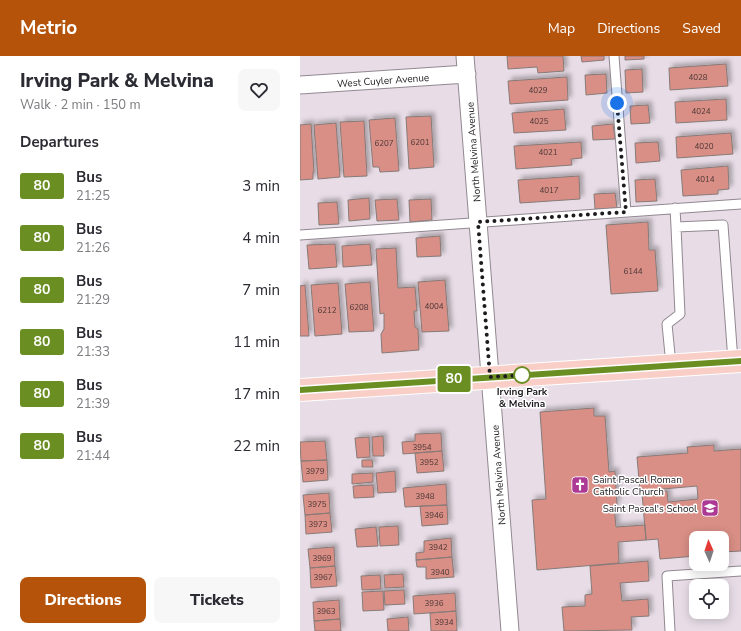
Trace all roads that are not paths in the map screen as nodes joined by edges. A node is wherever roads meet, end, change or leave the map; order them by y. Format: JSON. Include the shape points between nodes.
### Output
{"nodes":[{"id":1,"x":465,"y":56,"type":"edge"},
{"id":2,"x":614,"y":56,"type":"edge"},
{"id":3,"x":467,"y":74,"type":"junction"},
{"id":4,"x":300,"y":85,"type":"edge"},
{"id":5,"x":741,"y":204,"type":"edge"},
{"id":6,"x":675,"y":208,"type":"junction"},
{"id":7,"x":626,"y":212,"type":"junction"},
{"id":8,"x":478,"y":222,"type":"junction"},
{"id":9,"x":676,"y":227,"type":"junction"},
{"id":10,"x":300,"y":235,"type":"edge"},
{"id":11,"x":737,"y":361,"type":"edge"},
{"id":12,"x":671,"y":366,"type":"junction"},
{"id":13,"x":490,"y":377,"type":"junction"},
{"id":14,"x":300,"y":390,"type":"edge"},
{"id":15,"x":741,"y":571,"type":"edge"},
{"id":16,"x":510,"y":631,"type":"edge"},
{"id":17,"x":670,"y":631,"type":"edge"}],
"edges":[{"from":1,"to":3,"type":"street","name":"North Melvina Avenue"},
{"from":2,"to":7,"type":"lane"},
{"from":3,"to":4,"type":"street","name":"West Cuyler Avenue"},
{"from":3,"to":8,"type":"street","name":"North Melvina Avenue"},
{"from":5,"to":6,"type":"lane"},
{"from":6,"to":7,"type":"lane"},
{"from":6,"to":9,"type":"lane"},
{"from":7,"to":8,"type":"lane"},
{"from":8,"to":10,"type":"lane"},
{"from":8,"to":13,"type":"street","name":"North Melvina Avenue"},
{"from":9,"to":11,"type":"lane","via":[[724,225]]},
{"from":9,"to":12,"type":"lane","via":[[680,314],[667,324]]},
{"from":11,"to":12,"type":"main road"},
{"from":12,"to":13,"type":"main road"},
{"from":13,"to":14,"type":"main road"},
{"from":13,"to":16,"type":"street","name":"North Melvina Avenue"},
{"from":15,"to":17,"type":"lane","via":[[667,576]]}]}
